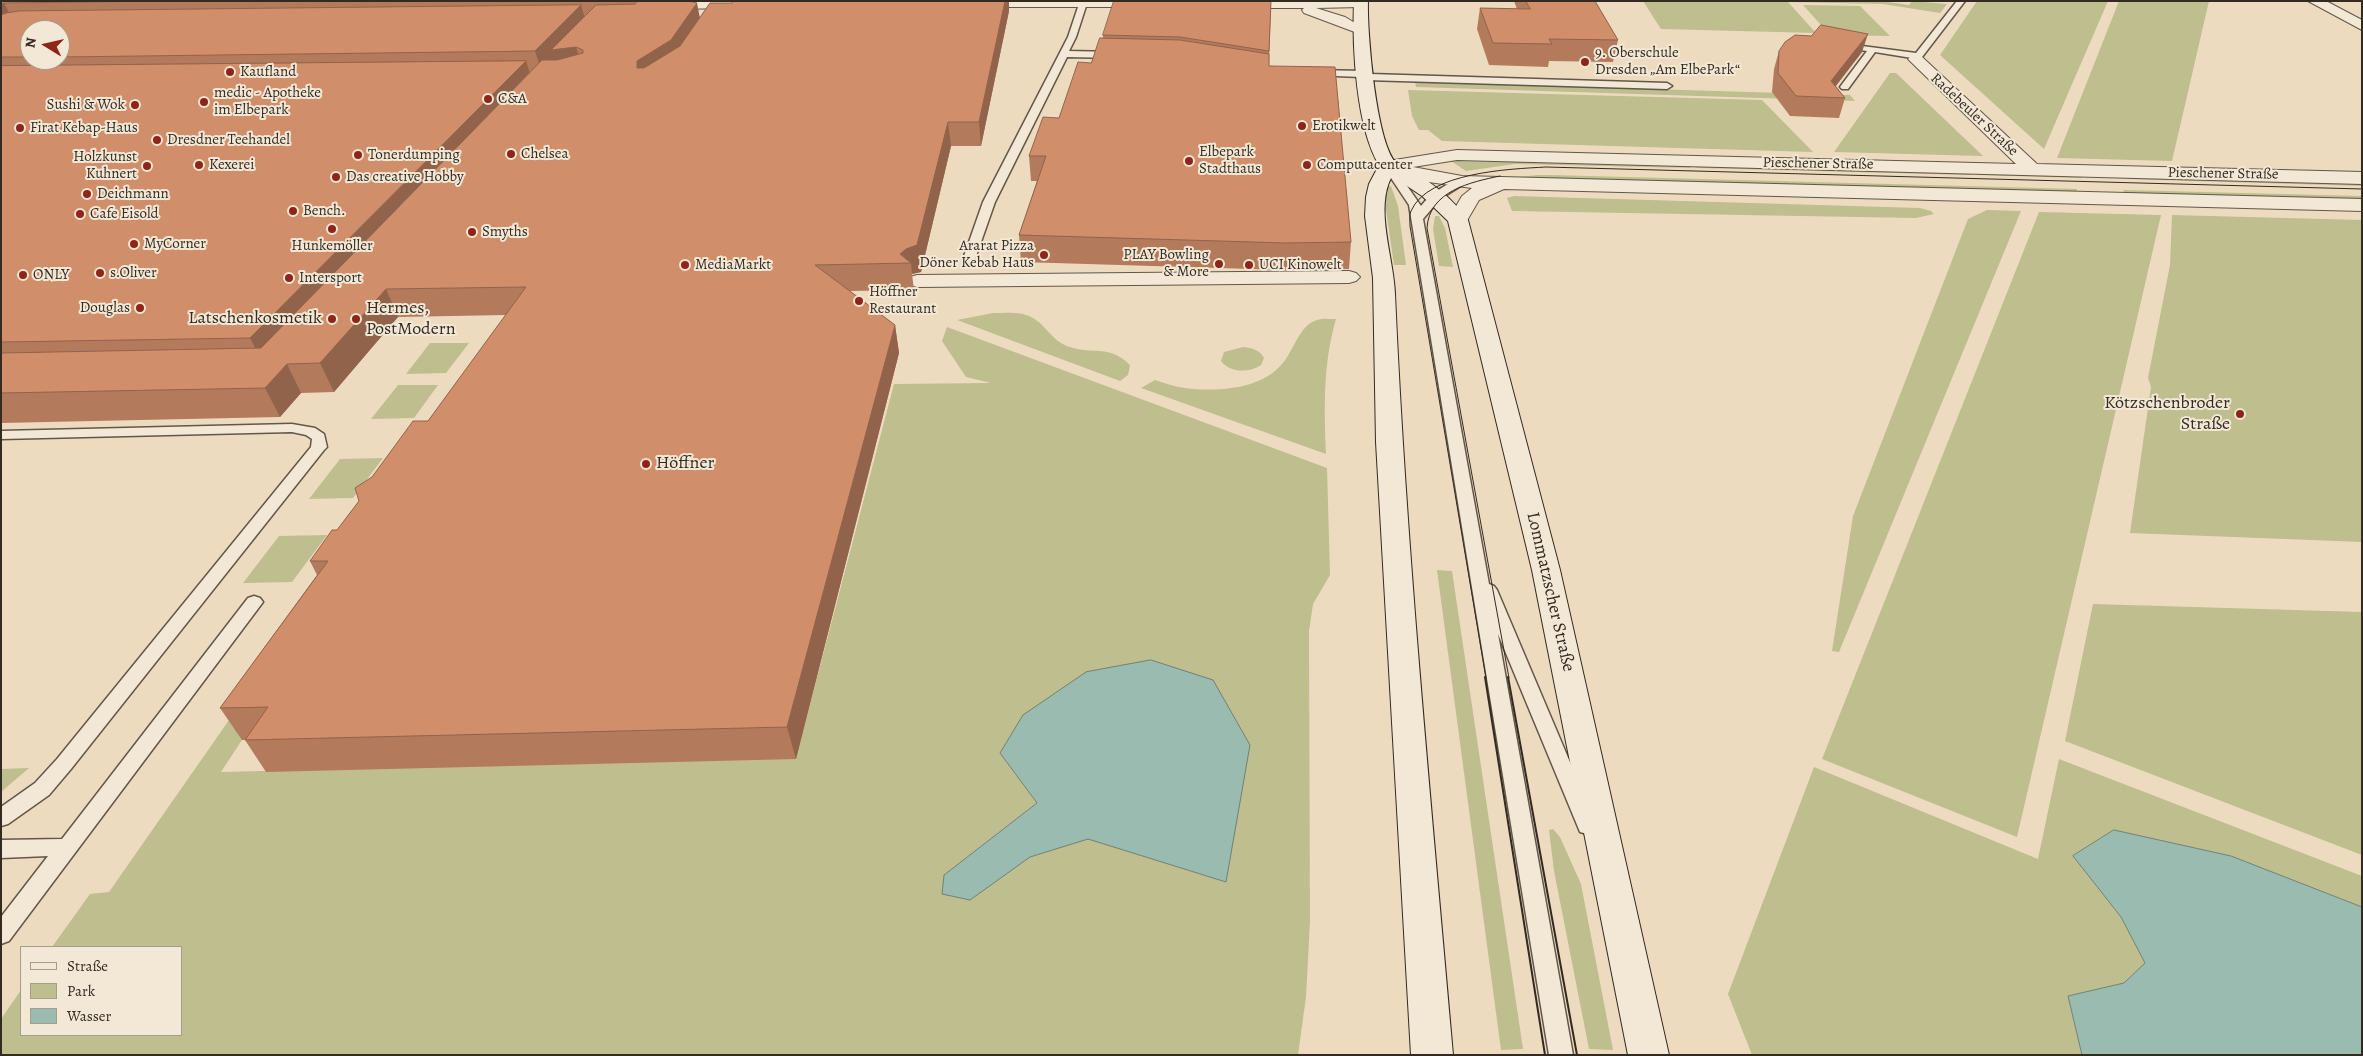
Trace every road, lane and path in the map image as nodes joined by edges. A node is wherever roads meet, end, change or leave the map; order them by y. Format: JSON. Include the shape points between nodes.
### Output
{"nodes":[{"id":1,"x":2315,"y":1,"type":"edge"},
{"id":2,"x":1361,"y":2,"type":"edge"},
{"id":3,"x":964,"y":3,"type":"edge"},
{"id":4,"x":1083,"y":3,"type":"junction"},
{"id":5,"x":1160,"y":3,"type":"edge"},
{"id":6,"x":1959,"y":3,"type":"edge"},
{"id":7,"x":1221,"y":4,"type":"edge"},
{"id":8,"x":645,"y":5,"type":"edge"},
{"id":9,"x":760,"y":5,"type":"edge"},
{"id":10,"x":1270,"y":5,"type":"junction"},
{"id":11,"x":2362,"y":26,"type":"edge"},
{"id":12,"x":1360,"y":30,"type":"junction"},
{"id":13,"x":1828,"y":42,"type":"edge"},
{"id":14,"x":1872,"y":50,"type":"junction"},
{"id":15,"x":1063,"y":54,"type":"junction"},
{"id":16,"x":1122,"y":55,"type":"edge"},
{"id":17,"x":1917,"y":58,"type":"junction"},
{"id":18,"x":1302,"y":73,"type":"edge"},
{"id":19,"x":1366,"y":76,"type":"junction"},
{"id":20,"x":1667,"y":86,"type":"dead end"},
{"id":21,"x":1844,"y":87,"type":"edge"},
{"id":22,"x":1388,"y":166,"type":"junction"},
{"id":23,"x":2033,"y":170,"type":"junction"},
{"id":24,"x":2362,"y":178,"type":"edge"},
{"id":25,"x":1462,"y":182,"type":"junction"},
{"id":26,"x":1500,"y":183,"type":"junction"},
{"id":27,"x":1435,"y":196,"type":"junction"},
{"id":28,"x":2362,"y":205,"type":"edge"},
{"id":29,"x":1417,"y":220,"type":"junction"},
{"id":30,"x":1458,"y":220,"type":"junction"},
{"id":31,"x":969,"y":259,"type":"dead end"},
{"id":32,"x":1349,"y":277,"type":"dead end"},
{"id":33,"x":917,"y":281,"type":"dead end"},
{"id":34,"x":1,"y":435,"type":"edge"},
{"id":35,"x":1478,"y":567,"type":"junction"},
{"id":36,"x":254,"y":602,"type":"dead end"},
{"id":37,"x":1,"y":818,"type":"edge"},
{"id":38,"x":66,"y":847,"type":"junction"},
{"id":39,"x":1,"y":849,"type":"edge"},
{"id":40,"x":1615,"y":892,"type":"junction"},
{"id":41,"x":1,"y":934,"type":"edge"},
{"id":42,"x":1432,"y":1055,"type":"edge"},
{"id":43,"x":1561,"y":1055,"type":"edge"},
{"id":44,"x":1649,"y":1055,"type":"edge"}],
"edges":[{"from":1,"to":11,"type":"street"},
{"from":2,"to":10,"type":"street"},
{"from":2,"to":12,"type":"street"},
{"from":3,"to":4,"type":"street"},
{"from":4,"to":5,"type":"street"},
{"from":4,"to":15,"type":"lane"},
{"from":6,"to":17,"type":"lane"},
{"from":7,"to":10,"type":"street"},
{"from":8,"to":9,"type":"street","via":[[719,10]]},
{"from":10,"to":12,"type":"street","via":[[1316,12]]},
{"from":12,"to":19,"type":"street"},
{"from":13,"to":14,"type":"lane"},
{"from":14,"to":17,"type":"lane"},
{"from":14,"to":21,"type":"lane"},
{"from":15,"to":16,"type":"lane"},
{"from":15,"to":31,"type":"lane","via":[[989,202]]},
{"from":17,"to":23,"type":"street","name":"Radebeuler Straße"},
{"from":18,"to":19,"type":"lane"},
{"from":19,"to":20,"type":"lane"},
{"from":19,"to":22,"type":"street","via":[[1377,142]]},
{"from":22,"to":23,"type":"street","name":"Pieschener Straße","via":[[1457,155]]},
{"from":22,"to":25,"type":"street","name":"Pieschener Straße"},
{"from":22,"to":27,"type":"street","name":"Lommatzscher Straße"},
{"from":22,"to":29,"type":"lane","via":[[1416,205]]},
{"from":22,"to":42,"type":"street","via":[[1378,184],[1375,216],[1384,278],[1389,442]]},
{"from":23,"to":24,"type":"street","name":"Pieschener Straße"},
{"from":25,"to":26,"type":"street","name":"Pieschener Straße"},
{"from":25,"to":27,"type":"lane"},
{"from":26,"to":28,"type":"street","name":"Pieschener Straße"},
{"from":26,"to":30,"type":"street","name":"Pieschener Straße","via":[[1471,196]]},
{"from":27,"to":29,"type":"lane"},
{"from":27,"to":30,"type":"street","name":"Lommatzscher Straße"},
{"from":29,"to":35,"type":"lane"},
{"from":30,"to":40,"type":"street","name":"Lommatzscher Straße","via":[[1546,570]]},
{"from":32,"to":33,"type":"street"},
{"from":34,"to":37,"type":"lane","via":[[292,428],[310,431],[319,437],[320,447],[64,764],[42,789]]},
{"from":35,"to":40,"type":"lane"},
{"from":35,"to":43,"type":"lane"},
{"from":36,"to":38,"type":"lane"},
{"from":38,"to":39,"type":"lane"},
{"from":38,"to":41,"type":"lane"},
{"from":40,"to":44,"type":"street","name":"Lommatzscher Straße"}]}
